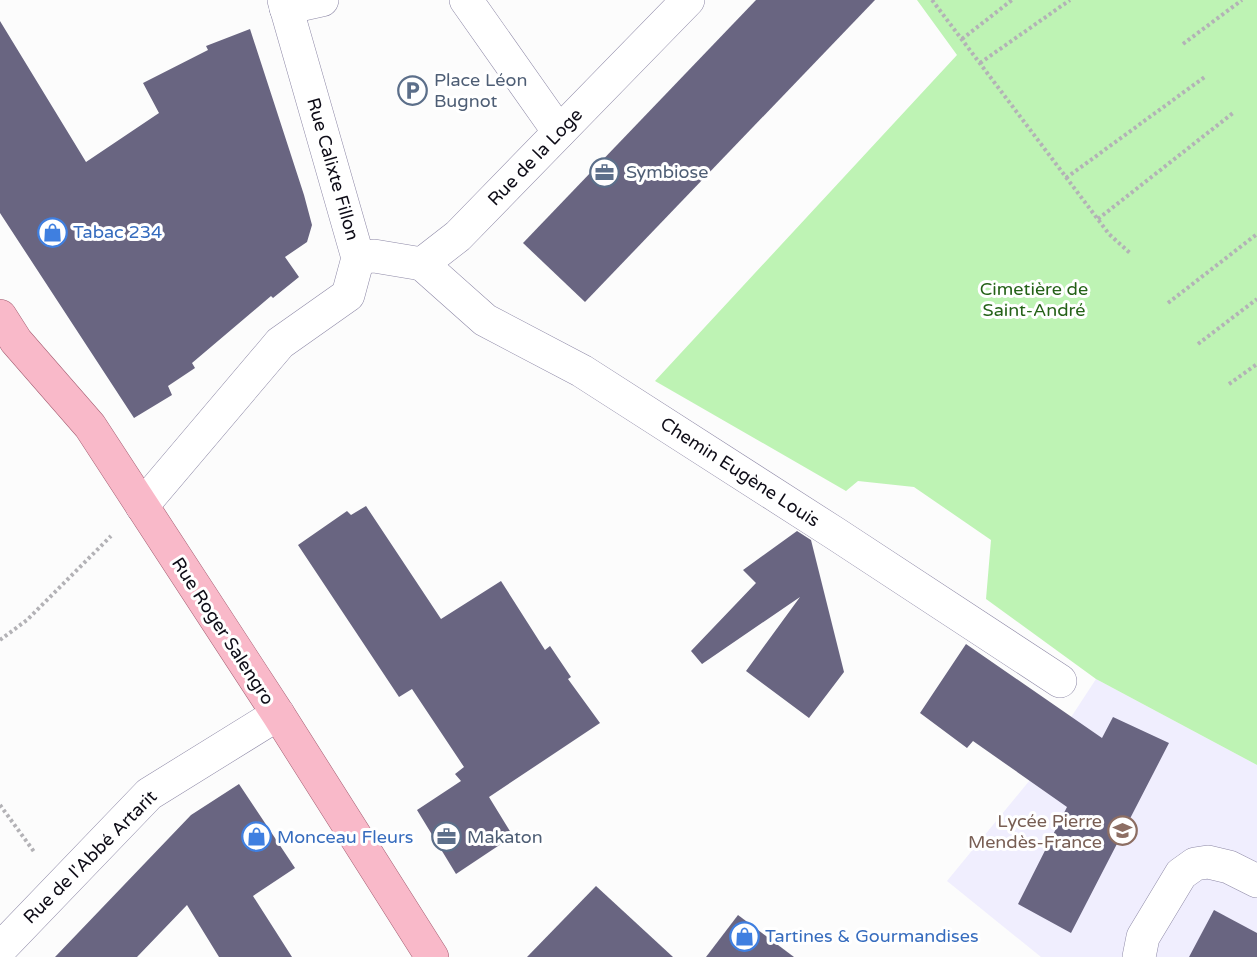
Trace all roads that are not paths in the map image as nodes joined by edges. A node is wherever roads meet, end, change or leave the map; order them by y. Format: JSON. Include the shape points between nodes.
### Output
{"nodes":[{"id":1,"x":322,"y":0,"type":"edge"},
{"id":2,"x":466,"y":0,"type":"edge"},
{"id":3,"x":688,"y":0,"type":"edge"},
{"id":4,"x":285,"y":4,"type":"edge"},
{"id":5,"x":560,"y":132,"type":"junction"},
{"id":6,"x":358,"y":258,"type":"junction"},
{"id":7,"x":422,"y":264,"type":"junction"},
{"id":8,"x":0,"y":316,"type":"edge"},
{"id":9,"x":142,"y":506,"type":"junction"},
{"id":10,"x":1060,"y":681,"type":"dead end"},
{"id":11,"x":278,"y":714,"type":"junction"},
{"id":12,"x":1257,"y":880,"type":"edge"},
{"id":13,"x":0,"y":950,"type":"edge"},
{"id":14,"x":432,"y":957,"type":"edge"},
{"id":15,"x":1139,"y":957,"type":"edge"}],
"edges":[{"from":1,"to":4,"type":"street"},
{"from":2,"to":5,"type":"street"},
{"from":3,"to":5,"type":"street","name":"Rue de la Loge"},
{"from":4,"to":6,"type":"street","name":"Rue Calixte Fillon"},
{"from":5,"to":7,"type":"street","name":"Rue de la Loge","via":[[458,236]]},
{"from":6,"to":7,"type":"street","via":[[374,256]]},
{"from":6,"to":9,"type":"street","name":"Rue Calixte Fillon","via":[[348,296],[280,343]]},
{"from":7,"to":10,"type":"street","name":"Chemin Eugène Louis","via":[[485,320],[582,371]]},
{"from":8,"to":9,"type":"main road","name":"Rue Roger Salengro","via":[[16,341],[90,426]]},
{"from":9,"to":11,"type":"main road","name":"Rue Roger Salengro"},
{"from":11,"to":13,"type":"street","name":"Rue de l'Abbé Artarit","via":[[149,794]]},
{"from":11,"to":14,"type":"main road","name":"Rue Roger Salengro"},
{"from":12,"to":15,"type":"street","via":[[1229,867],[1208,862],[1195,864],[1181,874],[1143,937]]}]}
